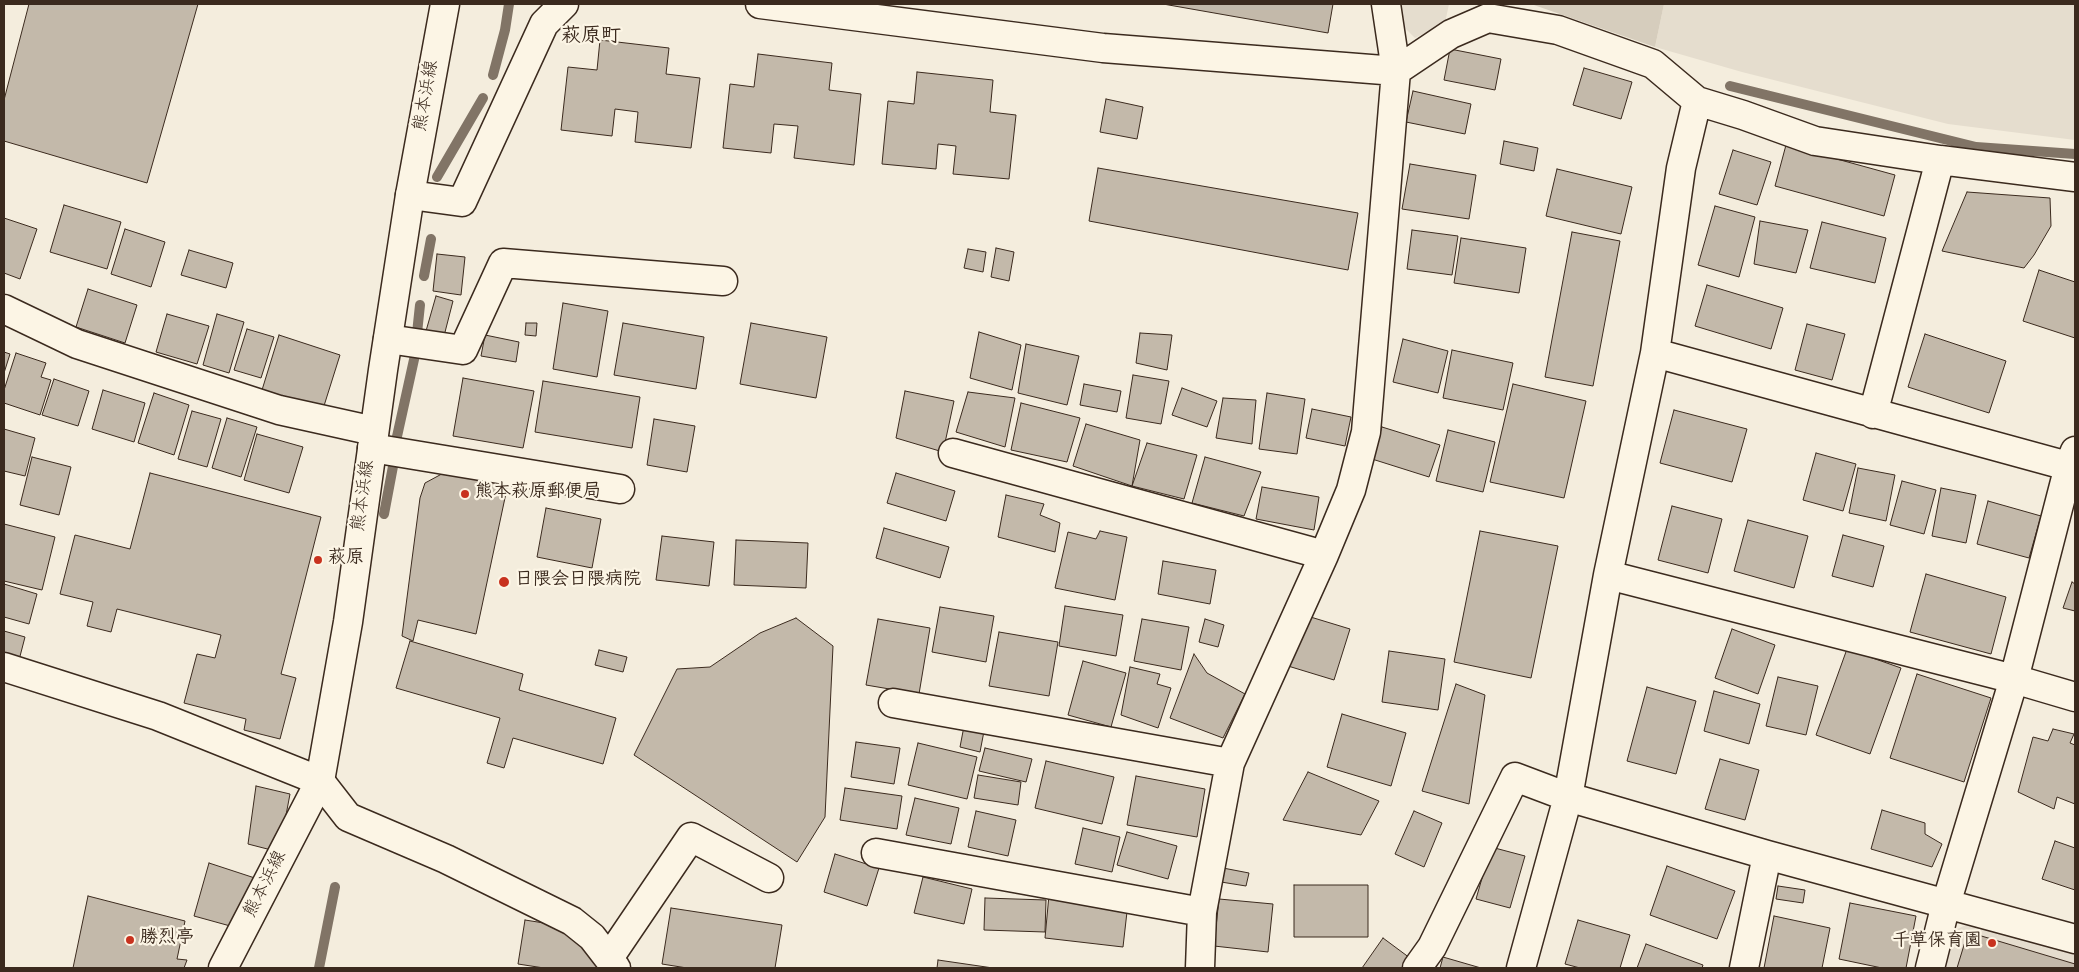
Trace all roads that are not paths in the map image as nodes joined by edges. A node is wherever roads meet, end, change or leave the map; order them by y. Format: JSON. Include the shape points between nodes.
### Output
{"nodes":[{"id":1,"x":445,"y":4,"type":"edge"},
{"id":2,"x":564,"y":4,"type":"edge"},
{"id":3,"x":760,"y":4,"type":"edge"},
{"id":4,"x":1386,"y":4,"type":"edge"},
{"id":5,"x":1396,"y":71,"type":"junction"},
{"id":6,"x":1697,"y":101,"type":"junction"},
{"id":7,"x":1940,"y":160,"type":"junction"},
{"id":8,"x":2075,"y":177,"type":"edge"},
{"id":9,"x":410,"y":195,"type":"junction"},
{"id":10,"x":723,"y":281,"type":"dead end"},
{"id":11,"x":4,"y":310,"type":"edge"},
{"id":12,"x":388,"y":339,"type":"junction"},
{"id":13,"x":1655,"y":354,"type":"junction"},
{"id":14,"x":1873,"y":414,"type":"junction"},
{"id":15,"x":373,"y":439,"type":"junction"},
{"id":16,"x":953,"y":453,"type":"dead end"},
{"id":17,"x":2073,"y":462,"type":"edge"},
{"id":18,"x":620,"y":489,"type":"dead end"},
{"id":19,"x":1324,"y":555,"type":"junction"},
{"id":20,"x":1608,"y":575,"type":"junction"},
{"id":21,"x":4,"y":667,"type":"edge"},
{"id":22,"x":2014,"y":679,"type":"junction"},
{"id":23,"x":2075,"y":698,"type":"edge"},
{"id":24,"x":893,"y":703,"type":"dead end"},
{"id":25,"x":1230,"y":763,"type":"junction"},
{"id":26,"x":320,"y":781,"type":"junction"},
{"id":27,"x":1568,"y":797,"type":"junction"},
{"id":28,"x":876,"y":853,"type":"dead end"},
{"id":29,"x":1766,"y":855,"type":"junction"},
{"id":30,"x":769,"y":878,"type":"dead end"},
{"id":31,"x":1946,"y":904,"type":"junction"},
{"id":32,"x":1202,"y":912,"type":"junction"},
{"id":33,"x":2075,"y":939,"type":"edge"},
{"id":34,"x":613,"y":963,"type":"edge"},
{"id":35,"x":224,"y":968,"type":"edge"},
{"id":36,"x":1200,"y":968,"type":"edge"},
{"id":37,"x":1417,"y":968,"type":"edge"},
{"id":38,"x":1520,"y":968,"type":"edge"},
{"id":39,"x":1744,"y":968,"type":"edge"},
{"id":40,"x":1930,"y":968,"type":"edge"}],
"edges":[{"from":1,"to":9,"type":"street","name":"熊本浜線"},
{"from":2,"to":9,"type":"street","via":[[544,24],[462,202]]},
{"from":3,"to":5,"type":"street","via":[[1103,48]]},
{"from":4,"to":5,"type":"street"},
{"from":5,"to":6,"type":"street","via":[[1451,34],[1488,18],[1558,30],[1653,64]]},
{"from":5,"to":19,"type":"street","via":[[1366,432],[1351,490]]},
{"from":6,"to":7,"type":"street","via":[[1815,141]]},
{"from":6,"to":13,"type":"street","via":[[1681,168]]},
{"from":7,"to":8,"type":"street"},
{"from":7,"to":14,"type":"street"},
{"from":9,"to":12,"type":"street","name":"熊本浜線"},
{"from":10,"to":12,"type":"street","via":[[503,263],[463,350]]},
{"from":11,"to":15,"type":"street","via":[[76,344]]},
{"from":12,"to":15,"type":"street","name":"熊本浜線"},
{"from":13,"to":14,"type":"street"},
{"from":13,"to":20,"type":"street"},
{"from":14,"to":17,"type":"street"},
{"from":15,"to":18,"type":"street"},
{"from":15,"to":26,"type":"street","name":"熊本浜線","via":[[348,622]]},
{"from":16,"to":19,"type":"street"},
{"from":17,"to":22,"type":"street"},
{"from":19,"to":25,"type":"street"},
{"from":20,"to":22,"type":"street"},
{"from":20,"to":27,"type":"street"},
{"from":21,"to":26,"type":"street","via":[[158,716]]},
{"from":22,"to":23,"type":"street"},
{"from":22,"to":31,"type":"street"},
{"from":24,"to":25,"type":"street"},
{"from":25,"to":32,"type":"street"},
{"from":26,"to":34,"type":"street","via":[[348,817],[446,859],[572,921],[592,937]]},
{"from":26,"to":35,"type":"street","name":"熊本浜線"},
{"from":27,"to":29,"type":"street"},
{"from":27,"to":37,"type":"street","via":[[1516,777],[1432,947]]},
{"from":27,"to":38,"type":"street"},
{"from":28,"to":32,"type":"street"},
{"from":29,"to":31,"type":"street"},
{"from":29,"to":39,"type":"street"},
{"from":30,"to":34,"type":"street","via":[[692,837]]},
{"from":31,"to":33,"type":"street"},
{"from":31,"to":40,"type":"street"},
{"from":32,"to":36,"type":"street"}]}
